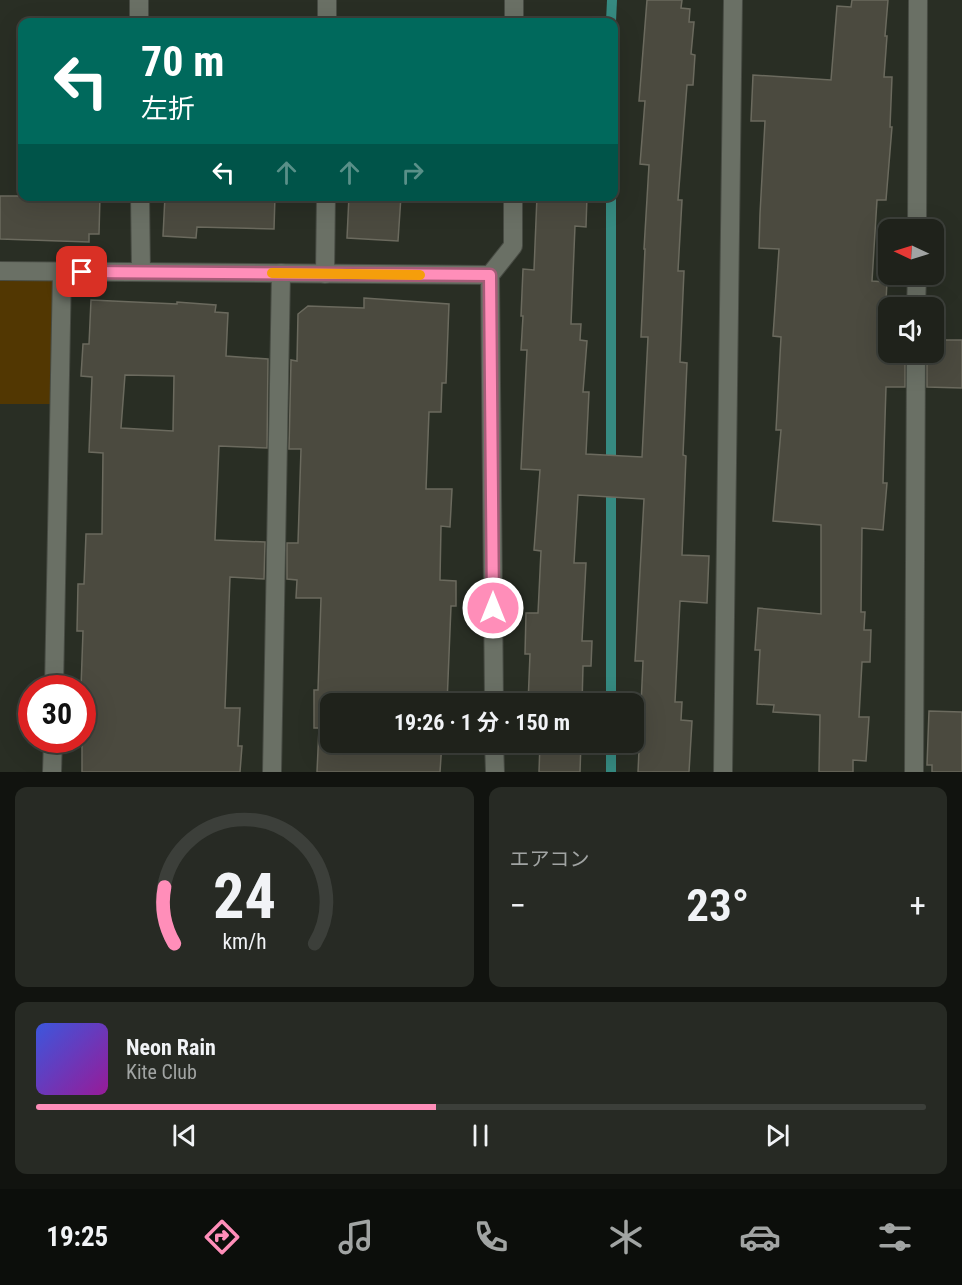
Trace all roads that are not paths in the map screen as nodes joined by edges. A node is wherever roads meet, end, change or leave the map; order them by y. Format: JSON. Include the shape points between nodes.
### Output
{"nodes":[{"id":1,"x":138,"y":0,"type":"edge"},
{"id":2,"x":327,"y":0,"type":"edge"},
{"id":3,"x":514,"y":0,"type":"edge"},
{"id":4,"x":733,"y":0,"type":"edge"},
{"id":5,"x":918,"y":0,"type":"edge"},
{"id":6,"x":139,"y":18,"type":"edge"},
{"id":7,"x":327,"y":18,"type":"edge"},
{"id":8,"x":514,"y":18,"type":"edge"},
{"id":9,"x":140,"y":201,"type":"edge"},
{"id":10,"x":326,"y":201,"type":"edge"},
{"id":11,"x":513,"y":201,"type":"edge"},
{"id":12,"x":917,"y":219,"type":"edge"},
{"id":13,"x":0,"y":271,"type":"edge"},
{"id":14,"x":62,"y":271,"type":"junction"},
{"id":15,"x":141,"y":272,"type":"junction"},
{"id":16,"x":280,"y":273,"type":"junction"},
{"id":17,"x":325,"y":274,"type":"junction"},
{"id":18,"x":490,"y":275,"type":"junction"},
{"id":19,"x":916,"y":363,"type":"edge"},
{"id":20,"x":54,"y":675,"type":"edge"},
{"id":21,"x":494,"y":693,"type":"edge"},
{"id":22,"x":53,"y":753,"type":"edge"},
{"id":23,"x":494,"y":753,"type":"edge"},
{"id":24,"x":52,"y":772,"type":"edge"},
{"id":25,"x":272,"y":772,"type":"edge"},
{"id":26,"x":495,"y":772,"type":"edge"},
{"id":27,"x":723,"y":772,"type":"edge"},
{"id":28,"x":914,"y":772,"type":"edge"}],
"edges":[{"from":1,"to":6,"type":"street"},
{"from":2,"to":7,"type":"street"},
{"from":3,"to":8,"type":"street"},
{"from":4,"to":27,"type":"street"},
{"from":5,"to":12,"type":"street"},
{"from":9,"to":15,"type":"street"},
{"from":10,"to":17,"type":"street"},
{"from":11,"to":18,"type":"street","via":[[513,246]]},
{"from":13,"to":14,"type":"street"},
{"from":14,"to":15,"type":"street"},
{"from":14,"to":20,"type":"street"},
{"from":15,"to":16,"type":"street"},
{"from":16,"to":17,"type":"street"},
{"from":16,"to":25,"type":"street"},
{"from":17,"to":18,"type":"street"},
{"from":18,"to":21,"type":"street"},
{"from":19,"to":28,"type":"street"},
{"from":22,"to":24,"type":"street"},
{"from":23,"to":26,"type":"street"}]}
